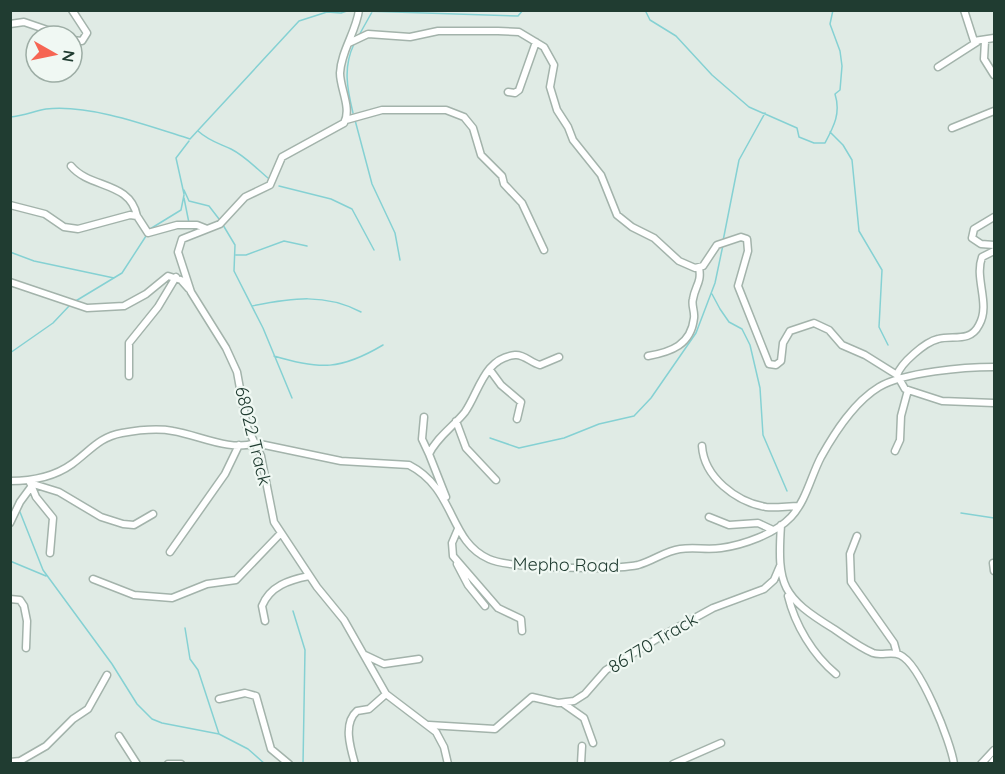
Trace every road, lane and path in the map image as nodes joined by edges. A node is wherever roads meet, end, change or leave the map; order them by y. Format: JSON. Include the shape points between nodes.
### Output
{"nodes":[{"id":1,"x":72,"y":10,"type":"edge"},
{"id":2,"x":359,"y":10,"type":"edge"},
{"id":3,"x":964,"y":10,"type":"edge"},
{"id":4,"x":10,"y":24,"type":"edge"},
{"id":5,"x":30,"y":24,"type":"edge"},
{"id":6,"x":81,"y":24,"type":"edge"},
{"id":7,"x":994,"y":38,"type":"edge"},
{"id":8,"x":985,"y":41,"type":"junction"},
{"id":9,"x":536,"y":42,"type":"junction"},
{"id":10,"x":978,"y":42,"type":"junction"},
{"id":11,"x":350,"y":43,"type":"junction"},
{"id":12,"x":938,"y":67,"type":"dead end"},
{"id":13,"x":994,"y":75,"type":"edge"},
{"id":14,"x":508,"y":92,"type":"dead end"},
{"id":15,"x":994,"y":111,"type":"edge"},
{"id":16,"x":346,"y":120,"type":"junction"},
{"id":17,"x":952,"y":128,"type":"dead end"},
{"id":18,"x":71,"y":166,"type":"dead end"},
{"id":19,"x":10,"y":205,"type":"edge"},
{"id":20,"x":137,"y":216,"type":"junction"},
{"id":21,"x":994,"y":217,"type":"edge"},
{"id":22,"x":208,"y":229,"type":"junction"},
{"id":23,"x":994,"y":245,"type":"edge"},
{"id":24,"x":544,"y":250,"type":"dead end"},
{"id":25,"x":994,"y":251,"type":"edge"},
{"id":26,"x":699,"y":268,"type":"junction"},
{"id":27,"x":176,"y":277,"type":"junction"},
{"id":28,"x":10,"y":282,"type":"edge"},
{"id":29,"x":191,"y":292,"type":"junction"},
{"id":30,"x":648,"y":356,"type":"dead end"},
{"id":31,"x":560,"y":357,"type":"dead end"},
{"id":32,"x":994,"y":367,"type":"edge"},
{"id":33,"x":490,"y":370,"type":"junction"},
{"id":34,"x":129,"y":376,"type":"dead end"},
{"id":35,"x":897,"y":377,"type":"junction"},
{"id":36,"x":908,"y":390,"type":"junction"},
{"id":37,"x":994,"y":403,"type":"edge"},
{"id":38,"x":424,"y":417,"type":"dead end"},
{"id":39,"x":517,"y":419,"type":"dead end"},
{"id":40,"x":456,"y":421,"type":"junction"},
{"id":41,"x":255,"y":443,"type":"junction"},
{"id":42,"x":239,"y":445,"type":"junction"},
{"id":43,"x":702,"y":446,"type":"dead end"},
{"id":44,"x":895,"y":451,"type":"dead end"},
{"id":45,"x":429,"y":454,"type":"junction"},
{"id":46,"x":496,"y":480,"type":"dead end"},
{"id":47,"x":10,"y":481,"type":"edge"},
{"id":48,"x":30,"y":483,"type":"junction"},
{"id":49,"x":447,"y":501,"type":"junction"},
{"id":50,"x":799,"y":506,"type":"junction"},
{"id":51,"x":153,"y":514,"type":"dead end"},
{"id":52,"x":709,"y":517,"type":"dead end"},
{"id":53,"x":10,"y":523,"type":"edge"},
{"id":54,"x":781,"y":525,"type":"junction"},
{"id":55,"x":458,"y":529,"type":"junction"},
{"id":56,"x":773,"y":530,"type":"junction"},
{"id":57,"x":281,"y":534,"type":"junction"},
{"id":58,"x":856,"y":536,"type":"dead end"},
{"id":59,"x":170,"y":552,"type":"dead end"},
{"id":60,"x":50,"y":553,"type":"dead end"},
{"id":61,"x":453,"y":556,"type":"junction"},
{"id":62,"x":993,"y":562,"type":"dead end"},
{"id":63,"x":780,"y":567,"type":"junction"},
{"id":64,"x":994,"y":571,"type":"edge"},
{"id":65,"x":309,"y":576,"type":"junction"},
{"id":66,"x":93,"y":579,"type":"dead end"},
{"id":67,"x":786,"y":589,"type":"junction"},
{"id":68,"x":10,"y":599,"type":"edge"},
{"id":69,"x":485,"y":606,"type":"dead end"},
{"id":70,"x":265,"y":621,"type":"dead end"},
{"id":71,"x":522,"y":631,"type":"dead end"},
{"id":72,"x":26,"y":648,"type":"dead end"},
{"id":73,"x":897,"y":654,"type":"junction"},
{"id":74,"x":364,"y":655,"type":"junction"},
{"id":75,"x":419,"y":659,"type":"dead end"},
{"id":76,"x":836,"y":674,"type":"dead end"},
{"id":77,"x":107,"y":675,"type":"dead end"},
{"id":78,"x":386,"y":694,"type":"junction"},
{"id":79,"x":219,"y":699,"type":"dead end"},
{"id":80,"x":563,"y":704,"type":"junction"},
{"id":81,"x":429,"y":725,"type":"junction"},
{"id":82,"x":119,"y":736,"type":"dead end"},
{"id":83,"x":593,"y":743,"type":"dead end"},
{"id":84,"x":721,"y":743,"type":"dead end"},
{"id":85,"x":582,"y":746,"type":"dead end"},
{"id":86,"x":994,"y":750,"type":"edge"},
{"id":87,"x":994,"y":760,"type":"edge"},
{"id":88,"x":10,"y":762,"type":"edge"},
{"id":89,"x":137,"y":764,"type":"edge"},
{"id":90,"x":168,"y":764,"type":"edge"},
{"id":91,"x":181,"y":764,"type":"edge"},
{"id":92,"x":289,"y":764,"type":"edge"},
{"id":93,"x":355,"y":764,"type":"edge"},
{"id":94,"x":448,"y":764,"type":"edge"},
{"id":95,"x":581,"y":764,"type":"edge"},
{"id":96,"x":673,"y":764,"type":"edge"},
{"id":97,"x":954,"y":764,"type":"edge"},
{"id":98,"x":981,"y":764,"type":"edge"},
{"id":99,"x":991,"y":764,"type":"edge"}],
"edges":[{"from":1,"to":6,"type":"street"},
{"from":2,"to":11,"type":"street"},
{"from":3,"to":10,"type":"street","via":[[973,40]]},
{"from":4,"to":5,"type":"street"},
{"from":7,"to":8,"type":"street"},
{"from":8,"to":10,"type":"street"},
{"from":8,"to":13,"type":"street","via":[[984,59]]},
{"from":9,"to":11,"type":"street","via":[[519,32],[438,31],[410,37],[368,34]]},
{"from":9,"to":14,"type":"street","via":[[519,90]]},
{"from":9,"to":26,"type":"street","via":[[551,55],[551,90],[557,110],[573,140],[601,175],[617,215],[654,238],[679,261]]},
{"from":10,"to":12,"type":"street"},
{"from":11,"to":16,"type":"street","via":[[340,74]]},
{"from":15,"to":17,"type":"street"},
{"from":16,"to":22,"type":"street","name":"68022 Track","via":[[282,157],[270,185],[245,197],[226,220]]},
{"from":16,"to":24,"type":"street","name":"68022 Track","via":[[372,111],[451,110],[470,122],[481,155],[522,203]]},
{"from":18,"to":20,"type":"street","via":[[88,179],[115,187],[134,205]]},
{"from":19,"to":20,"type":"street","via":[[45,214],[64,226],[78,229]]},
{"from":20,"to":22,"type":"street","via":[[148,233],[177,225]]},
{"from":21,"to":23,"type":"street","via":[[974,229],[972,238]]},
{"from":22,"to":29,"type":"street","name":"68022 Track","via":[[182,239],[178,247]]},
{"from":25,"to":35,"type":"street","via":[[982,257],[980,265],[983,309],[975,331],[967,336],[932,341],[900,368]]},
{"from":26,"to":30,"type":"street","via":[[694,318],[686,336],[675,350]]},
{"from":26,"to":35,"type":"street","via":[[717,244],[747,239],[748,250],[738,283],[771,365],[783,358],[787,333],[814,323],[829,330],[846,348],[865,355]]},
{"from":27,"to":28,"type":"street","via":[[164,277],[146,294],[124,306],[87,308],[49,292]]},
{"from":27,"to":29,"type":"street"},
{"from":27,"to":34,"type":"street","via":[[158,307],[130,340]]},
{"from":29,"to":41,"type":"street","name":"68022 Track","via":[[233,360],[247,427]]},
{"from":31,"to":33,"type":"street","via":[[540,365],[516,355],[500,360]]},
{"from":32,"to":35,"type":"street","name":"Mepho Road"},
{"from":33,"to":39,"type":"street","via":[[521,402]]},
{"from":33,"to":40,"type":"street"},
{"from":35,"to":36,"type":"street"},
{"from":35,"to":50,"type":"street","name":"Mepho Road","via":[[873,391],[843,423],[818,462]]},
{"from":36,"to":37,"type":"street","via":[[942,401]]},
{"from":36,"to":44,"type":"street"},
{"from":38,"to":45,"type":"street","via":[[422,440]]},
{"from":40,"to":45,"type":"street"},
{"from":40,"to":46,"type":"street","via":[[466,448]]},
{"from":41,"to":42,"type":"street","name":"Mepho Road"},
{"from":41,"to":49,"type":"street","name":"Mepho Road","via":[[341,461],[409,465]]},
{"from":41,"to":57,"type":"street","name":"68022 Track","via":[[272,517]]},
{"from":42,"to":48,"type":"street","name":"Mepho Road","via":[[166,430],[124,433],[92,445],[65,469]]},
{"from":42,"to":59,"type":"street","via":[[225,474]]},
{"from":43,"to":50,"type":"street","via":[[706,467],[734,494],[768,507]]},
{"from":45,"to":49,"type":"street"},
{"from":47,"to":48,"type":"street","name":"Mepho Road"},
{"from":48,"to":51,"type":"street","via":[[59,492],[101,517],[123,524],[134,525]]},
{"from":48,"to":53,"type":"street"},
{"from":48,"to":60,"type":"street","via":[[53,518]]},
{"from":49,"to":55,"type":"street","name":"Mepho Road"},
{"from":50,"to":54,"type":"street","name":"Mepho Road"},
{"from":52,"to":56,"type":"street","via":[[729,525],[758,523]]},
{"from":54,"to":56,"type":"street","name":"Mepho Road"},
{"from":54,"to":63,"type":"street"},
{"from":55,"to":56,"type":"street","name":"Mepho Road","via":[[472,549],[490,560],[513,565],[574,567],[637,565],[681,549],[737,545]]},
{"from":55,"to":61,"type":"street","via":[[451,548]]},
{"from":57,"to":65,"type":"street","name":"68022 Track"},
{"from":57,"to":66,"type":"street","via":[[236,580],[207,584],[172,598],[134,595]]},
{"from":58,"to":73,"type":"street","via":[[850,554],[852,582],[894,643]]},
{"from":61,"to":69,"type":"street","via":[[465,581]]},
{"from":61,"to":71,"type":"street","via":[[498,608],[521,619]]},
{"from":62,"to":64,"type":"street"},
{"from":63,"to":67,"type":"street"},
{"from":63,"to":80,"type":"street","name":"86770 Track","via":[[764,589],[712,608],[676,628],[606,670],[579,698]]},
{"from":65,"to":70,"type":"street","via":[[286,582],[272,591],[262,606]]},
{"from":65,"to":74,"type":"street","name":"68022 Track","via":[[344,620]]},
{"from":67,"to":73,"type":"street","via":[[795,602],[849,640],[873,652]]},
{"from":67,"to":76,"type":"street","via":[[800,626],[820,658]]},
{"from":68,"to":72,"type":"street","via":[[20,600],[24,606]]},
{"from":73,"to":97,"type":"street","via":[[904,658],[929,695]]},
{"from":74,"to":75,"type":"street","via":[[384,664]]},
{"from":74,"to":78,"type":"street","name":"68022 Track"},
{"from":77,"to":88,"type":"street","via":[[88,709],[46,746],[20,761]]},
{"from":78,"to":81,"type":"street","name":"68022 Track"},
{"from":78,"to":93,"type":"street","via":[[369,709],[357,711],[350,718],[348,729]]},
{"from":79,"to":92,"type":"street","via":[[245,693],[256,696],[271,749]]},
{"from":80,"to":81,"type":"street","via":[[532,697],[499,728]]},
{"from":80,"to":83,"type":"street","via":[[584,718]]},
{"from":81,"to":94,"type":"street","name":"68022 Track","via":[[442,742]]},
{"from":82,"to":89,"type":"street"},
{"from":84,"to":96,"type":"street"},
{"from":85,"to":95,"type":"street"},
{"from":86,"to":98,"type":"street"},
{"from":87,"to":99,"type":"street"},
{"from":90,"to":91,"type":"street"}]}
